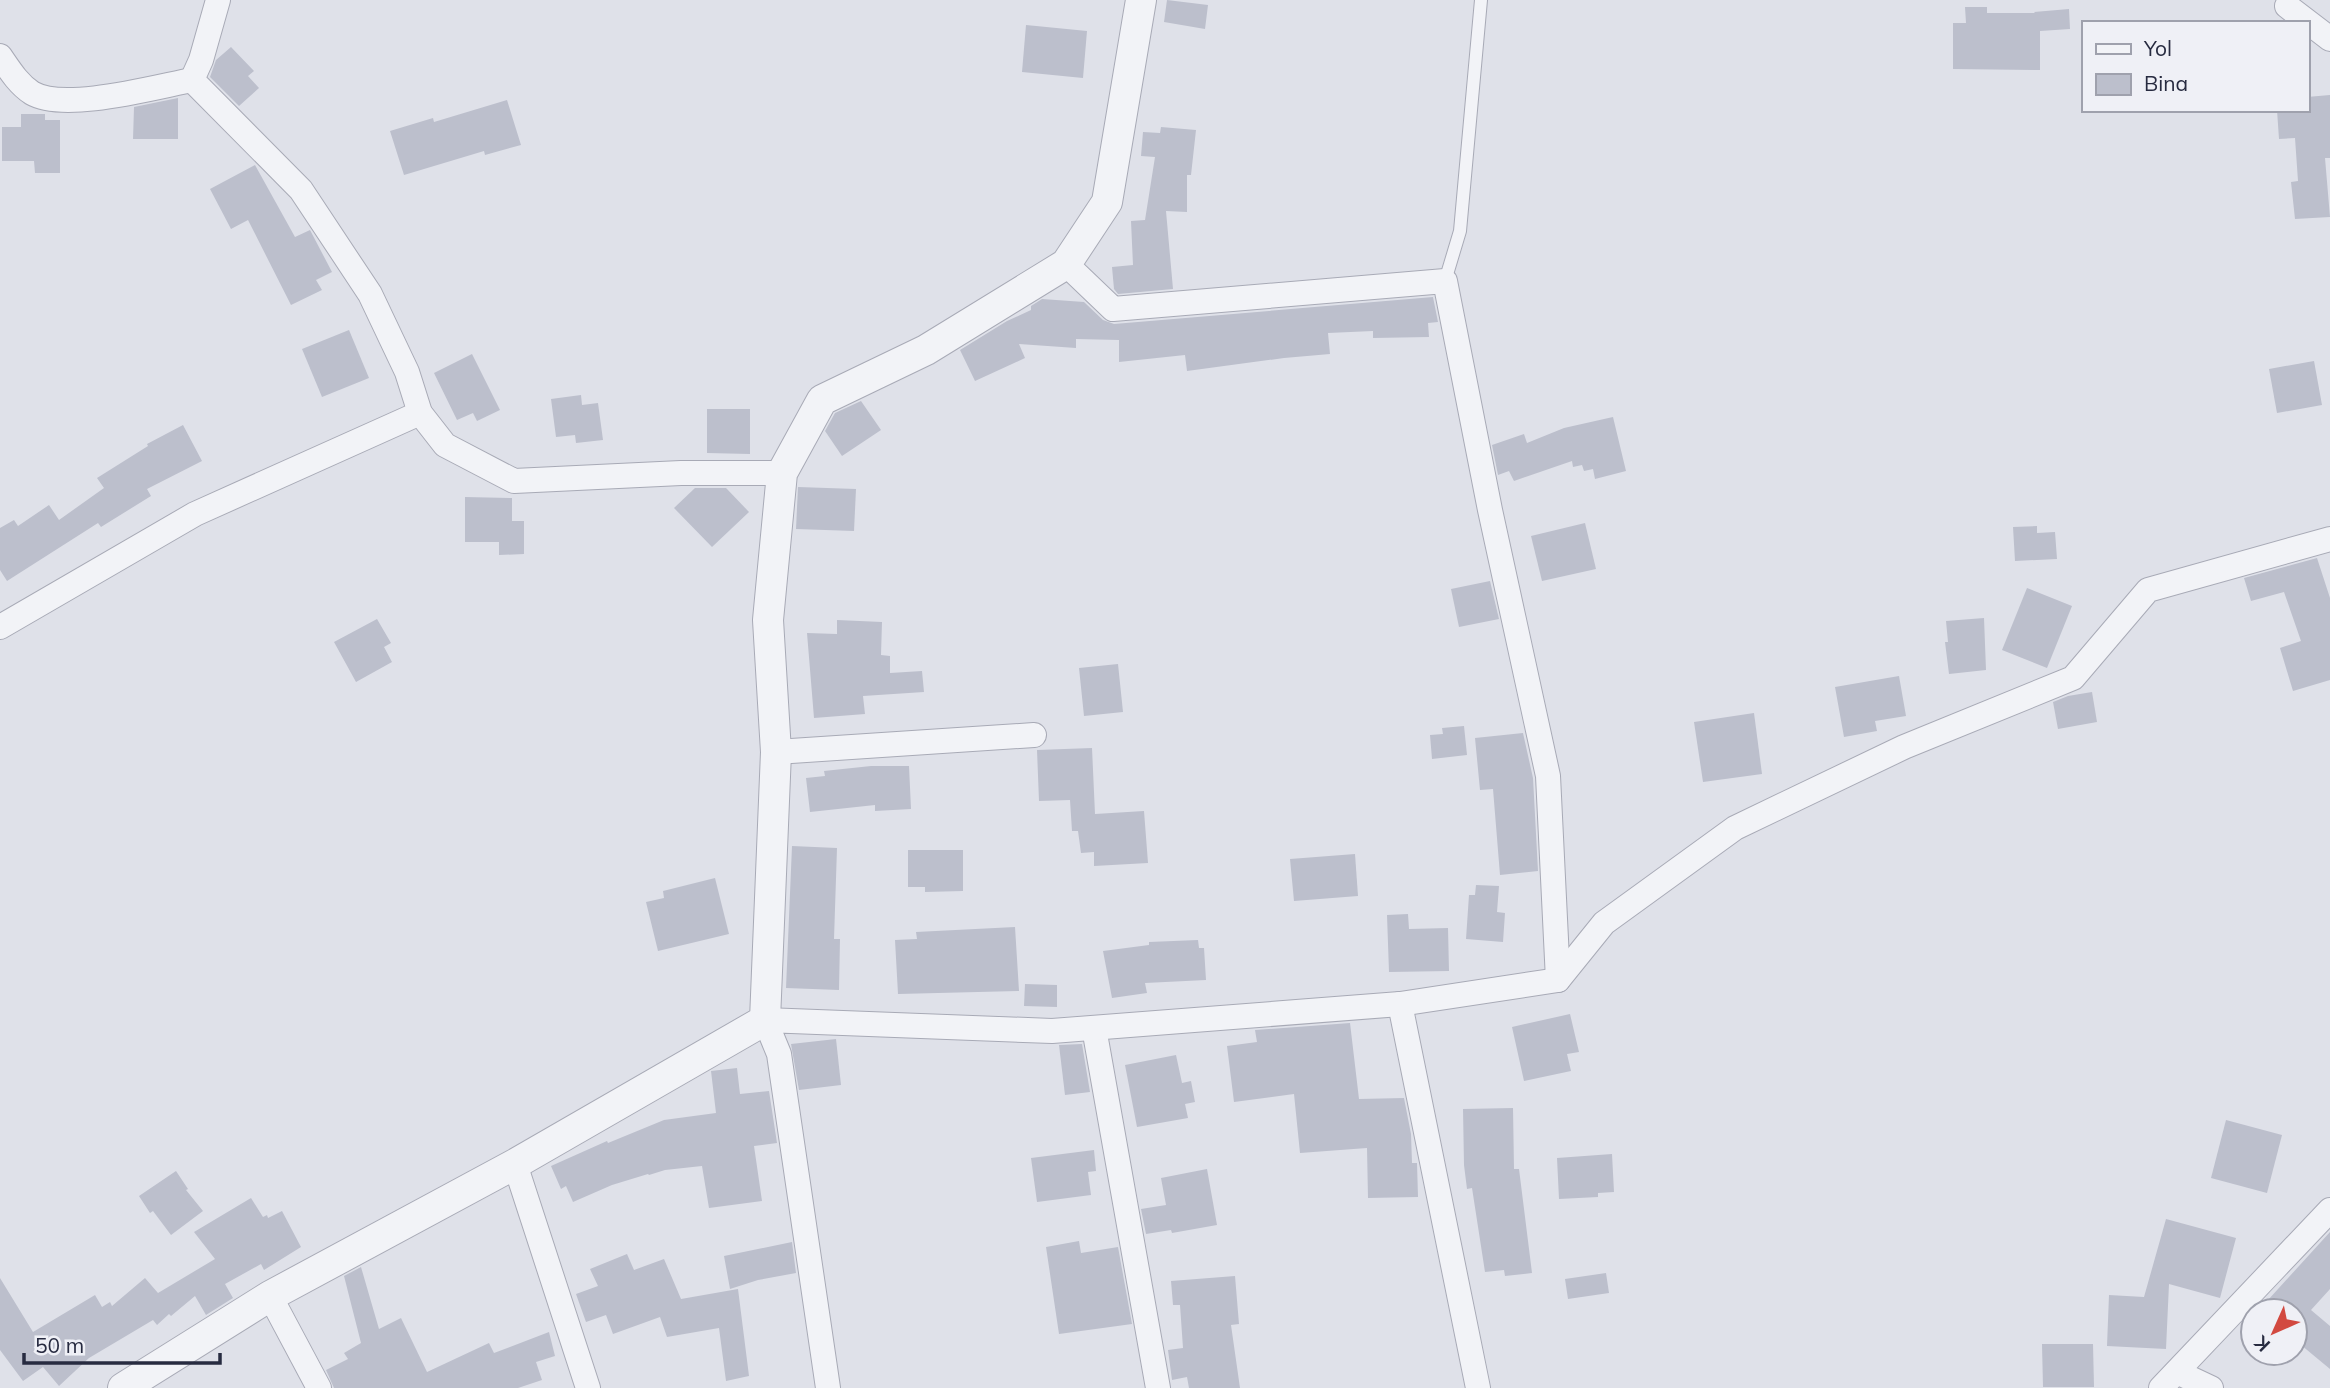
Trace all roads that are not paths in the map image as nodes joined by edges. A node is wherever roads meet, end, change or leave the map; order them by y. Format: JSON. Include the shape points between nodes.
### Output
{"nodes":[{"id":1,"x":218,"y":0,"type":"edge"},
{"id":2,"x":1141,"y":0,"type":"edge"},
{"id":3,"x":1482,"y":0,"type":"edge"},
{"id":4,"x":2287,"y":6,"type":"dead end"},
{"id":5,"x":2307,"y":21,"type":"edge"},
{"id":6,"x":2309,"y":23,"type":"edge"},
{"id":7,"x":2330,"y":39,"type":"edge"},
{"id":8,"x":0,"y":56,"type":"edge"},
{"id":9,"x":192,"y":80,"type":"junction"},
{"id":10,"x":1066,"y":264,"type":"junction"},
{"id":11,"x":1445,"y":281,"type":"junction"},
{"id":12,"x":420,"y":412,"type":"junction"},
{"id":13,"x":782,"y":473,"type":"junction"},
{"id":14,"x":2330,"y":539,"type":"edge"},
{"id":15,"x":0,"y":627,"type":"edge"},
{"id":16,"x":1034,"y":735,"type":"dead end"},
{"id":17,"x":776,"y":752,"type":"junction"},
{"id":18,"x":1558,"y":980,"type":"junction"},
{"id":19,"x":1400,"y":1004,"type":"junction"},
{"id":20,"x":765,"y":1020,"type":"junction"},
{"id":21,"x":1094,"y":1028,"type":"junction"},
{"id":22,"x":515,"y":1164,"type":"junction"},
{"id":23,"x":2330,"y":1210,"type":"edge"},
{"id":24,"x":270,"y":1296,"type":"junction"},
{"id":25,"x":2169,"y":1380,"type":"edge"},
{"id":26,"x":122,"y":1388,"type":"edge"},
{"id":27,"x":319,"y":1388,"type":"edge"},
{"id":28,"x":588,"y":1388,"type":"edge"},
{"id":29,"x":828,"y":1388,"type":"edge"},
{"id":30,"x":1158,"y":1388,"type":"edge"},
{"id":31,"x":1478,"y":1388,"type":"edge"},
{"id":32,"x":2211,"y":1388,"type":"edge"}],
"edges":[{"from":1,"to":9,"type":"street"},
{"from":2,"to":10,"type":"street","via":[[1107,202]]},
{"from":3,"to":11,"type":"lane","via":[[1460,231]]},
{"from":4,"to":5,"type":"street"},
{"from":6,"to":7,"type":"street"},
{"from":8,"to":9,"type":"street","via":[[33,93],[50,99],[78,101]]},
{"from":9,"to":12,"type":"street","via":[[301,190],[370,294],[407,372]]},
{"from":10,"to":11,"type":"street","via":[[1113,309]]},
{"from":10,"to":13,"type":"street","via":[[926,351],[822,400]]},
{"from":11,"to":18,"type":"street","via":[[1548,776]]},
{"from":12,"to":13,"type":"street","via":[[445,445],[514,481]]},
{"from":12,"to":15,"type":"street","via":[[194,514]]},
{"from":13,"to":17,"type":"street","via":[[768,620]]},
{"from":14,"to":18,"type":"street","via":[[2148,590],[2073,678],[1904,747],[1735,828],[1604,923]]},
{"from":16,"to":17,"type":"street"},
{"from":17,"to":20,"type":"street"},
{"from":18,"to":19,"type":"street"},
{"from":19,"to":21,"type":"street"},
{"from":19,"to":31,"type":"street"},
{"from":20,"to":21,"type":"street","via":[[1052,1031]]},
{"from":20,"to":22,"type":"street"},
{"from":20,"to":29,"type":"street","via":[[779,1054]]},
{"from":21,"to":30,"type":"street"},
{"from":22,"to":24,"type":"street"},
{"from":22,"to":28,"type":"street"},
{"from":23,"to":25,"type":"street"},
{"from":24,"to":26,"type":"street"},
{"from":24,"to":27,"type":"street"},
{"from":25,"to":32,"type":"street"}]}
